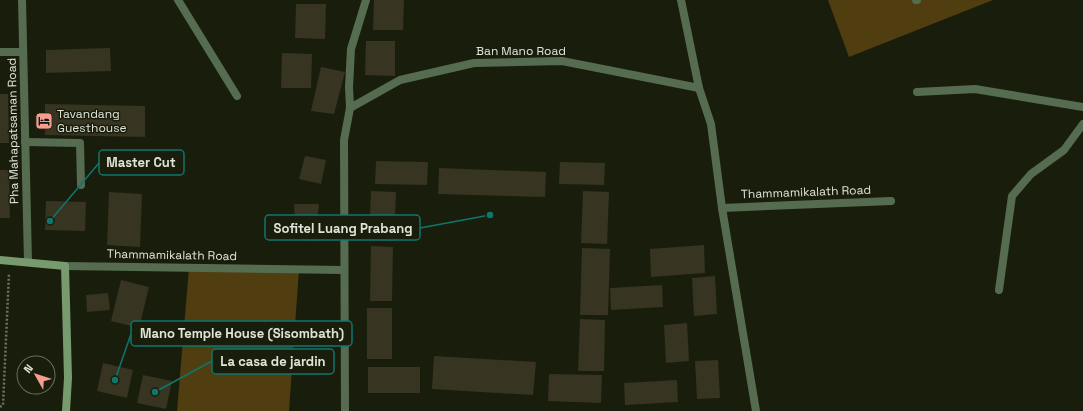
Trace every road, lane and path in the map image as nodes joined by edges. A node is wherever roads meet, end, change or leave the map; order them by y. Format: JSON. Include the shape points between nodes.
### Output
{"nodes":[{"id":1,"x":22,"y":0,"type":"edge"},
{"id":2,"x":178,"y":0,"type":"edge"},
{"id":3,"x":366,"y":0,"type":"edge"},
{"id":4,"x":681,"y":0,"type":"edge"},
{"id":5,"x":0,"y":52,"type":"edge"},
{"id":6,"x":24,"y":52,"type":"junction"},
{"id":7,"x":699,"y":88,"type":"junction"},
{"id":8,"x":917,"y":92,"type":"dead end"},
{"id":9,"x":237,"y":96,"type":"dead end"},
{"id":10,"x":1083,"y":107,"type":"edge"},
{"id":11,"x":350,"y":108,"type":"junction"},
{"id":12,"x":1083,"y":124,"type":"edge"},
{"id":13,"x":25,"y":142,"type":"junction"},
{"id":14,"x":81,"y":185,"type":"dead end"},
{"id":15,"x":891,"y":201,"type":"dead end"},
{"id":16,"x":722,"y":208,"type":"junction"},
{"id":17,"x":0,"y":260,"type":"edge"},
{"id":18,"x":9,"y":260,"type":"junction"},
{"id":19,"x":28,"y":262,"type":"junction"},
{"id":20,"x":65,"y":266,"type":"junction"},
{"id":21,"x":344,"y":270,"type":"junction"},
{"id":22,"x":1000,"y":290,"type":"dead end"},
{"id":23,"x":0,"y":407,"type":"edge"},
{"id":24,"x":66,"y":411,"type":"edge"},
{"id":25,"x":345,"y":411,"type":"edge"},
{"id":26,"x":756,"y":411,"type":"edge"}],
"edges":[{"from":1,"to":6,"type":"street","name":"Pha Mahapatsaman Road"},
{"from":2,"to":9,"type":"street"},
{"from":3,"to":11,"type":"street","via":[[351,49]]},
{"from":4,"to":7,"type":"street"},
{"from":5,"to":6,"type":"street"},
{"from":6,"to":13,"type":"street","name":"Pha Mahapatsaman Road"},
{"from":7,"to":11,"type":"street","name":"Ban Mano Road","via":[[562,61],[474,63],[400,80]]},
{"from":7,"to":16,"type":"street","via":[[711,124]]},
{"from":8,"to":10,"type":"street","via":[[975,89]]},
{"from":11,"to":21,"type":"street","via":[[344,140]]},
{"from":12,"to":22,"type":"street","via":[[1064,150],[1031,174],[1012,196]]},
{"from":13,"to":14,"type":"street","via":[[80,143]]},
{"from":13,"to":19,"type":"street","name":"Pha Mahapatsaman Road"},
{"from":15,"to":16,"type":"street","name":"Thammamikalath Road"},
{"from":16,"to":26,"type":"street"},
{"from":17,"to":18,"type":"street","name":"Thammamikalath Road"},
{"from":18,"to":19,"type":"street","name":"Thammamikalath Road"},
{"from":18,"to":23,"type":"path","via":[[3,405]]},
{"from":19,"to":20,"type":"street","name":"Thammamikalath Road"},
{"from":20,"to":21,"type":"street","name":"Thammamikalath Road"},
{"from":20,"to":24,"type":"street","via":[[68,378]]},
{"from":21,"to":25,"type":"street"}]}
